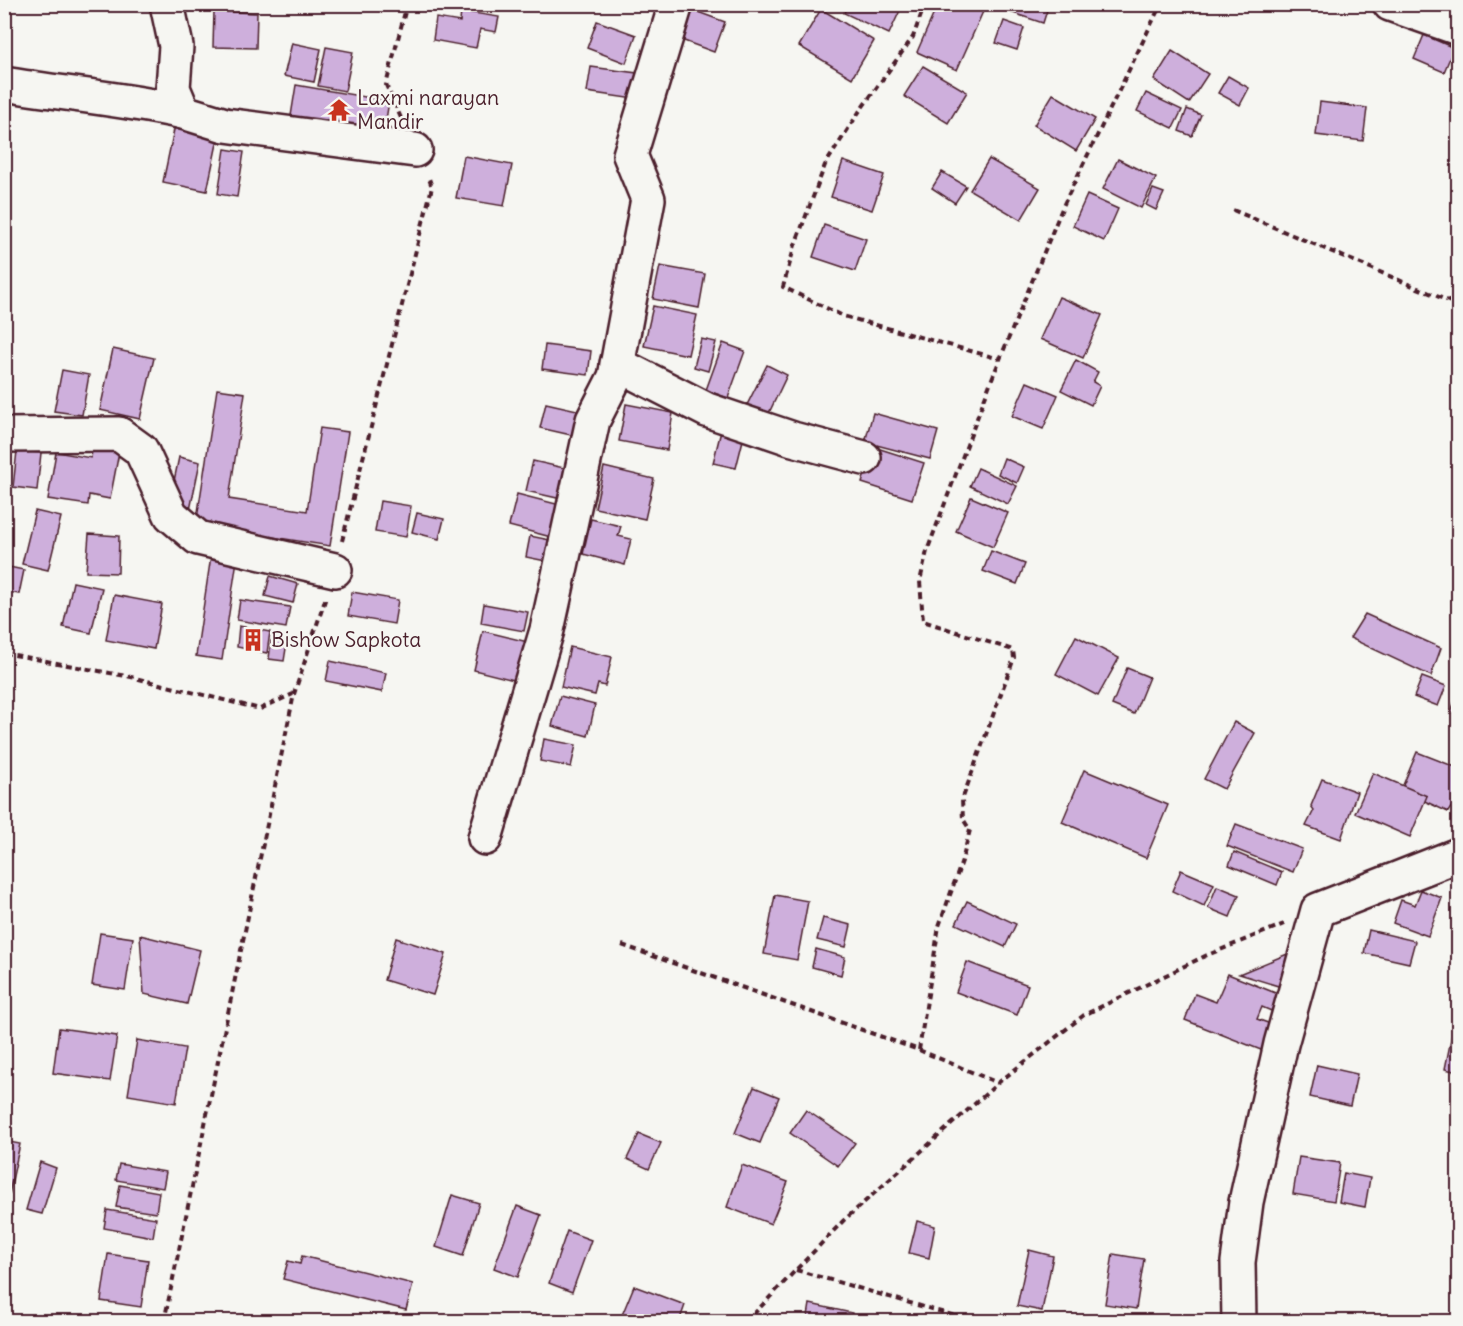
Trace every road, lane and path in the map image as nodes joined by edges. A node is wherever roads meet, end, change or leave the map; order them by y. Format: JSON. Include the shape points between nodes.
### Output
{"nodes":[{"id":1,"x":167,"y":4,"type":"edge"},
{"id":2,"x":407,"y":4,"type":"edge"},
{"id":3,"x":676,"y":4,"type":"edge"},
{"id":4,"x":925,"y":4,"type":"edge"},
{"id":5,"x":1161,"y":4,"type":"edge"},
{"id":6,"x":1390,"y":4,"type":"edge"},
{"id":7,"x":1458,"y":28,"type":"edge"},
{"id":8,"x":4,"y":84,"type":"edge"},
{"id":9,"x":183,"y":112,"type":"junction"},
{"id":10,"x":415,"y":150,"type":"junction"},
{"id":11,"x":1233,"y":210,"type":"dead end"},
{"id":12,"x":1458,"y":305,"type":"edge"},
{"id":13,"x":1000,"y":359,"type":"junction"},
{"id":14,"x":618,"y":364,"type":"junction"},
{"id":15,"x":4,"y":435,"type":"edge"},
{"id":16,"x":864,"y":458,"type":"dead end"},
{"id":17,"x":335,"y":570,"type":"junction"},
{"id":18,"x":4,"y":653,"type":"edge"},
{"id":19,"x":294,"y":694,"type":"junction"},
{"id":20,"x":485,"y":838,"type":"dead end"},
{"id":21,"x":1458,"y":855,"type":"edge"},
{"id":22,"x":1318,"y":910,"type":"junction"},
{"id":23,"x":622,"y":945,"type":"dead end"},
{"id":24,"x":919,"y":1050,"type":"junction"},
{"id":25,"x":998,"y":1083,"type":"junction"},
{"id":26,"x":796,"y":1270,"type":"junction"},
{"id":27,"x":164,"y":1322,"type":"edge"},
{"id":28,"x":746,"y":1322,"type":"edge"},
{"id":29,"x":976,"y":1322,"type":"edge"},
{"id":30,"x":1239,"y":1322,"type":"edge"}],
"edges":[{"from":1,"to":9,"type":"street","via":[[176,46],[173,88]]},
{"from":2,"to":10,"type":"path","via":[[386,85]]},
{"from":3,"to":14,"type":"street","via":[[630,155],[648,199]]},
{"from":4,"to":13,"type":"path","via":[[913,37],[825,165],[783,287],[843,316]]},
{"from":5,"to":13,"type":"path","via":[[1063,206]]},
{"from":6,"to":7,"type":"street"},
{"from":8,"to":9,"type":"street"},
{"from":9,"to":10,"type":"street","via":[[225,125]]},
{"from":10,"to":17,"type":"path","via":[[432,187]]},
{"from":11,"to":12,"type":"path"},
{"from":13,"to":24,"type":"path","via":[[930,543],[920,581],[923,621],[1013,650],[1014,658],[962,800],[963,819],[970,830],[939,926]]},
{"from":14,"to":16,"type":"street","via":[[707,410]]},
{"from":14,"to":20,"type":"street","via":[[593,420],[547,630]]},
{"from":15,"to":17,"type":"street","via":[[119,434],[141,450],[171,515],[198,538]]},
{"from":17,"to":19,"type":"path"},
{"from":18,"to":19,"type":"path","via":[[131,677],[260,709]]},
{"from":19,"to":27,"type":"path"},
{"from":21,"to":22,"type":"street"},
{"from":22,"to":25,"type":"path","via":[[1205,956],[1084,1016]]},
{"from":22,"to":30,"type":"street","via":[[1281,1044],[1246,1202],[1238,1262]]},
{"from":23,"to":24,"type":"path"},
{"from":24,"to":25,"type":"path"},
{"from":25,"to":26,"type":"path","via":[[843,1221]]},
{"from":26,"to":28,"type":"path"},
{"from":26,"to":29,"type":"path"}]}
